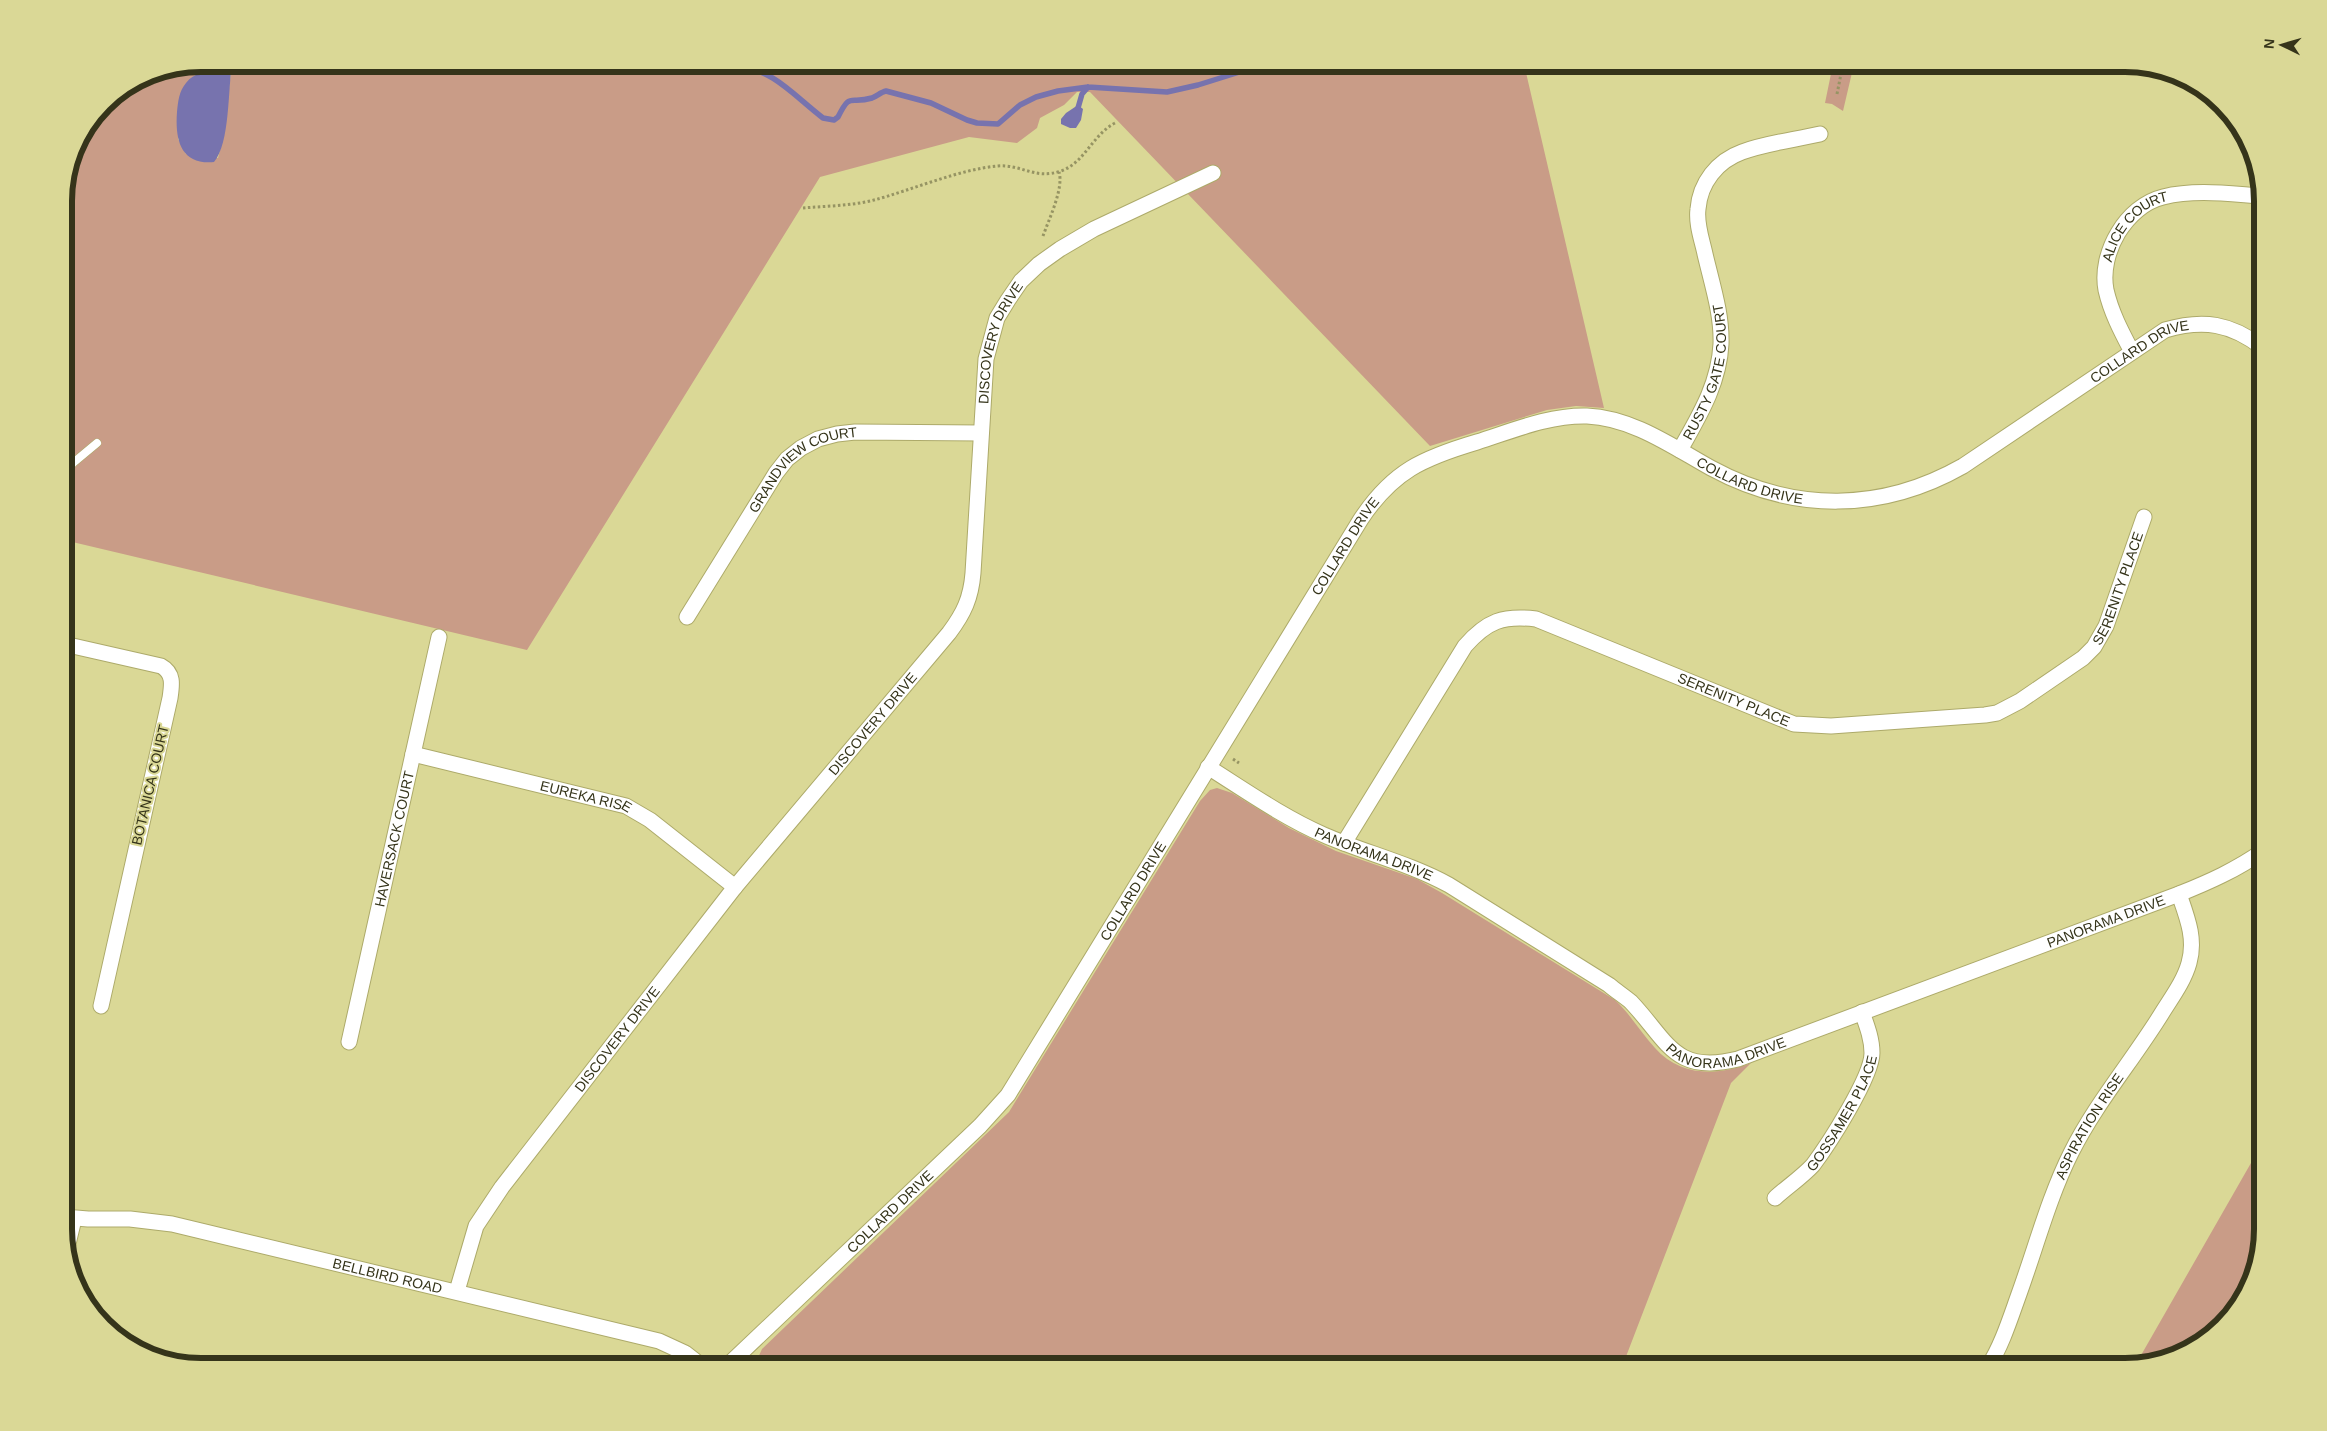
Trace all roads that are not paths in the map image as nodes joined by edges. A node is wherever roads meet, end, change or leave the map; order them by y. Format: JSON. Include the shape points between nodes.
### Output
{"nodes":[{"id":1,"x":1820,"y":134,"type":"dead end"},
{"id":2,"x":1213,"y":173,"type":"dead end"},
{"id":3,"x":2254,"y":196,"type":"edge"},
{"id":4,"x":2254,"y":340,"type":"edge"},
{"id":5,"x":2132,"y":350,"type":"junction"},
{"id":6,"x":981,"y":434,"type":"junction"},
{"id":7,"x":97,"y":443,"type":"dead end"},
{"id":8,"x":1680,"y":450,"type":"junction"},
{"id":9,"x":73,"y":462,"type":"edge"},
{"id":10,"x":2144,"y":517,"type":"dead end"},
{"id":11,"x":687,"y":617,"type":"dead end"},
{"id":12,"x":439,"y":637,"type":"dead end"},
{"id":13,"x":73,"y":646,"type":"edge"},
{"id":14,"x":413,"y":754,"type":"junction"},
{"id":15,"x":1208,"y":767,"type":"junction"},
{"id":16,"x":1344,"y":843,"type":"junction"},
{"id":17,"x":2254,"y":857,"type":"edge"},
{"id":18,"x":735,"y":887,"type":"junction"},
{"id":19,"x":2179,"y":894,"type":"junction"},
{"id":20,"x":101,"y":1006,"type":"dead end"},
{"id":21,"x":1862,"y":1012,"type":"junction"},
{"id":22,"x":349,"y":1042,"type":"dead end"},
{"id":23,"x":1775,"y":1198,"type":"dead end"},
{"id":24,"x":73,"y":1218,"type":"edge"},
{"id":25,"x":457,"y":1292,"type":"junction"},
{"id":26,"x":691,"y":1358,"type":"edge"},
{"id":27,"x":741,"y":1358,"type":"edge"},
{"id":28,"x":1993,"y":1358,"type":"edge"}],
"edges":[{"from":1,"to":8,"type":"street","name":"RUSTY GATE COURT","via":[[1742,152],[1725,160],[1712,172],[1702,190],[1698,210],[1700,234],[1716,298],[1721,344],[1714,383]]},
{"from":2,"to":6,"type":"street","name":"DISCOVERY DRIVE","via":[[1094,229],[1039,264],[1021,282],[997,318],[990,337]]},
{"from":3,"to":5,"type":"street","name":"ALICE COURT","via":[[2193,193],[2162,197],[2139,209],[2123,225],[2111,245],[2106,288],[2112,312]]},
{"from":4,"to":5,"type":"street","name":"COLLARD DRIVE","via":[[2231,328],[2185,324],[2165,330]]},
{"from":5,"to":8,"type":"street","name":"COLLARD DRIVE","via":[[1963,466],[1937,481],[1906,492],[1835,502],[1805,499],[1745,484]]},
{"from":6,"to":11,"type":"street","name":"GRANDVIEW COURT","via":[[855,432],[818,439],[801,448],[776,473]]},
{"from":6,"to":18,"type":"street","name":"DISCOVERY DRIVE","via":[[974,573],[967,607],[949,633]]},
{"from":7,"to":9,"type":"lane"},
{"from":8,"to":15,"type":"street","name":"COLLARD DRIVE","via":[[1633,426],[1588,416],[1562,418],[1446,452],[1412,467],[1374,500]]},
{"from":10,"to":16,"type":"street","name":"SERENITY PLACE","via":[[2106,626],[2094,647],[2020,701],[1997,713],[1985,715],[1831,726],[1794,724],[1536,619],[1517,617],[1497,621],[1478,630],[1465,646]]},
{"from":12,"to":14,"type":"street","name":"HAVERSACK COURT"},
{"from":13,"to":20,"type":"street","name":"BOTANICA COURT","via":[[161,666],[170,673],[171,680],[170,698]]},
{"from":14,"to":18,"type":"street","name":"EUREKA RISE","via":[[626,806],[650,820]]},
{"from":14,"to":22,"type":"street","name":"HAVERSACK COURT"},
{"from":15,"to":16,"type":"street","name":"PANORAMA DRIVE","via":[[1300,824]]},
{"from":15,"to":27,"type":"street","name":"COLLARD DRIVE","via":[[995,1111]]},
{"from":16,"to":21,"type":"street","name":"PANORAMA DRIVE","via":[[1428,874],[1586,969],[1630,1001],[1672,1052],[1686,1059],[1706,1064],[1738,1060]]},
{"from":17,"to":19,"type":"street","name":"PANORAMA DRIVE","via":[[2227,874]]},
{"from":18,"to":25,"type":"street","name":"DISCOVERY DRIVE","via":[[485,1210],[470,1243]]},
{"from":19,"to":21,"type":"street","name":"PANORAMA DRIVE"},
{"from":19,"to":28,"type":"street","name":"ASPIRATION RISE","via":[[2191,931],[2189,964],[2175,992],[2072,1152],[2006,1332]]},
{"from":21,"to":23,"type":"street","name":"GOSSAMER PLACE","via":[[1870,1034],[1872,1055],[1868,1069],[1832,1138],[1811,1166]]},
{"from":24,"to":25,"type":"street","name":"BELLBIRD ROAD","via":[[172,1224]]},
{"from":25,"to":26,"type":"street","name":"BELLBIRD ROAD","via":[[659,1341]]}]}
